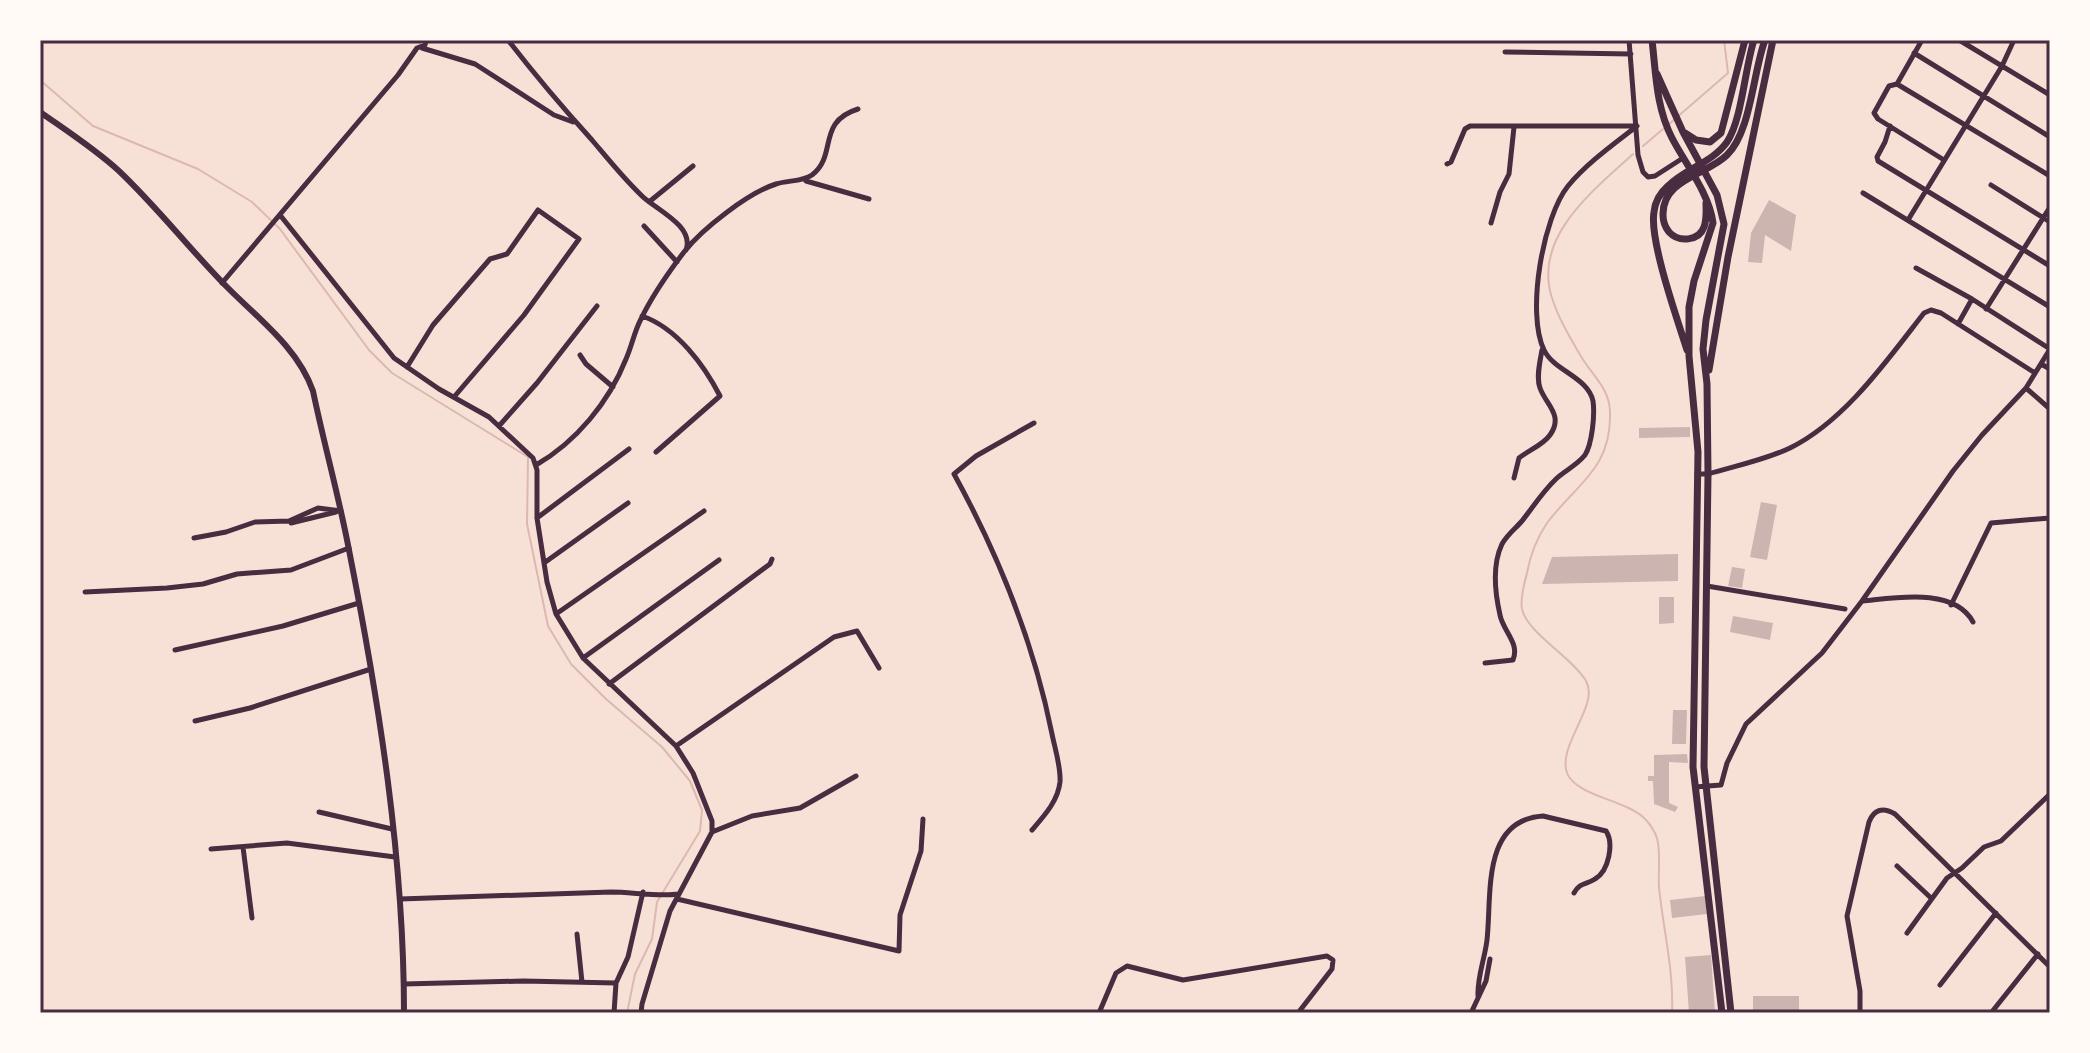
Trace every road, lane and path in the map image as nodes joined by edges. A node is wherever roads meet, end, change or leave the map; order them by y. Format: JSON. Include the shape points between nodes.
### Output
{"nodes":[{"id":1,"x":426,"y":40,"type":"edge"},
{"id":2,"x":508,"y":40,"type":"edge"},
{"id":3,"x":1629,"y":40,"type":"edge"},
{"id":4,"x":1652,"y":40,"type":"edge"},
{"id":5,"x":1745,"y":40,"type":"edge"},
{"id":6,"x":1754,"y":40,"type":"edge"},
{"id":7,"x":1765,"y":40,"type":"edge"},
{"id":8,"x":1773,"y":40,"type":"edge"},
{"id":9,"x":1922,"y":40,"type":"edge"},
{"id":10,"x":1959,"y":40,"type":"edge"},
{"id":11,"x":2014,"y":40,"type":"edge"},
{"id":12,"x":417,"y":48,"type":"junction"},
{"id":13,"x":1505,"y":52,"type":"dead end"},
{"id":14,"x":1914,"y":53,"type":"junction"},
{"id":15,"x":1631,"y":54,"type":"junction"},
{"id":16,"x":2002,"y":66,"type":"junction"},
{"id":17,"x":1655,"y":68,"type":"junction"},
{"id":18,"x":1897,"y":84,"type":"junction"},
{"id":19,"x":2050,"y":95,"type":"edge"},
{"id":20,"x":1983,"y":96,"type":"junction"},
{"id":21,"x":858,"y":109,"type":"dead end"},
{"id":22,"x":40,"y":112,"type":"edge"},
{"id":23,"x":574,"y":122,"type":"junction"},
{"id":24,"x":1637,"y":126,"type":"junction"},
{"id":25,"x":1890,"y":126,"type":"junction"},
{"id":26,"x":1965,"y":126,"type":"junction"},
{"id":27,"x":1514,"y":127,"type":"junction"},
{"id":28,"x":1682,"y":131,"type":"junction"},
{"id":29,"x":2050,"y":137,"type":"edge"},
{"id":30,"x":1683,"y":158,"type":"junction"},
{"id":31,"x":1944,"y":160,"type":"junction"},
{"id":32,"x":1711,"y":162,"type":"junction"},
{"id":33,"x":1447,"y":164,"type":"dead end"},
{"id":34,"x":693,"y":166,"type":"dead end"},
{"id":35,"x":1687,"y":176,"type":"junction"},
{"id":36,"x":2050,"y":176,"type":"edge"},
{"id":37,"x":797,"y":180,"type":"junction"},
{"id":38,"x":1991,"y":185,"type":"dead end"},
{"id":39,"x":1926,"y":190,"type":"junction"},
{"id":40,"x":1863,"y":193,"type":"dead end"},
{"id":41,"x":869,"y":199,"type":"dead end"},
{"id":42,"x":1706,"y":200,"type":"junction"},
{"id":43,"x":649,"y":202,"type":"junction"},
{"id":44,"x":2050,"y":207,"type":"edge"},
{"id":45,"x":279,"y":217,"type":"junction"},
{"id":46,"x":2043,"y":218,"type":"junction"},
{"id":47,"x":1908,"y":220,"type":"junction"},
{"id":48,"x":2050,"y":222,"type":"edge"},
{"id":49,"x":1491,"y":223,"type":"dead end"},
{"id":50,"x":644,"y":226,"type":"dead end"},
{"id":51,"x":685,"y":250,"type":"junction"},
{"id":52,"x":2023,"y":250,"type":"junction"},
{"id":53,"x":677,"y":262,"type":"junction"},
{"id":54,"x":2050,"y":266,"type":"edge"},
{"id":55,"x":1916,"y":268,"type":"dead end"},
{"id":56,"x":2005,"y":279,"type":"junction"},
{"id":57,"x":222,"y":283,"type":"junction"},
{"id":58,"x":1972,"y":299,"type":"junction"},
{"id":59,"x":597,"y":306,"type":"dead end"},
{"id":60,"x":2050,"y":307,"type":"edge"},
{"id":61,"x":1986,"y":309,"type":"junction"},
{"id":62,"x":642,"y":316,"type":"junction"},
{"id":63,"x":1958,"y":324,"type":"junction"},
{"id":64,"x":1542,"y":347,"type":"junction"},
{"id":65,"x":2050,"y":349,"type":"edge"},
{"id":66,"x":580,"y":355,"type":"dead end"},
{"id":67,"x":1689,"y":356,"type":"junction"},
{"id":68,"x":2041,"y":364,"type":"junction"},
{"id":69,"x":407,"y":367,"type":"junction"},
{"id":70,"x":2050,"y":369,"type":"edge"},
{"id":71,"x":2035,"y":373,"type":"junction"},
{"id":72,"x":1707,"y":384,"type":"junction"},
{"id":73,"x":613,"y":387,"type":"junction"},
{"id":74,"x":2026,"y":388,"type":"junction"},
{"id":75,"x":454,"y":397,"type":"junction"},
{"id":76,"x":2050,"y":409,"type":"edge"},
{"id":77,"x":1034,"y":423,"type":"dead end"},
{"id":78,"x":499,"y":426,"type":"junction"},
{"id":79,"x":629,"y":449,"type":"dead end"},
{"id":80,"x":656,"y":452,"type":"dead end"},
{"id":81,"x":536,"y":465,"type":"junction"},
{"id":82,"x":1697,"y":474,"type":"junction"},
{"id":83,"x":1708,"y":474,"type":"junction"},
{"id":84,"x":1514,"y":478,"type":"dead end"},
{"id":85,"x":628,"y":503,"type":"dead end"},
{"id":86,"x":341,"y":511,"type":"junction"},
{"id":87,"x":704,"y":511,"type":"dead end"},
{"id":88,"x":537,"y":518,"type":"junction"},
{"id":89,"x":2050,"y":518,"type":"edge"},
{"id":90,"x":194,"y":538,"type":"dead end"},
{"id":91,"x":349,"y":548,"type":"junction"},
{"id":92,"x":772,"y":559,"type":"dead end"},
{"id":93,"x":719,"y":560,"type":"dead end"},
{"id":94,"x":544,"y":563,"type":"junction"},
{"id":95,"x":1707,"y":586,"type":"junction"},
{"id":96,"x":85,"y":592,"type":"dead end"},
{"id":97,"x":1862,"y":601,"type":"junction"},
{"id":98,"x":359,"y":603,"type":"junction"},
{"id":99,"x":1951,"y":605,"type":"junction"},
{"id":100,"x":1845,"y":609,"type":"dead end"},
{"id":101,"x":556,"y":614,"type":"junction"},
{"id":102,"x":1973,"y":622,"type":"dead end"},
{"id":103,"x":175,"y":650,"type":"dead end"},
{"id":104,"x":583,"y":658,"type":"junction"},
{"id":105,"x":1485,"y":663,"type":"dead end"},
{"id":106,"x":879,"y":668,"type":"dead end"},
{"id":107,"x":372,"y":669,"type":"junction"},
{"id":108,"x":609,"y":684,"type":"junction"},
{"id":109,"x":195,"y":721,"type":"dead end"},
{"id":110,"x":676,"y":746,"type":"junction"},
{"id":111,"x":856,"y":776,"type":"dead end"},
{"id":112,"x":1706,"y":786,"type":"junction"},
{"id":113,"x":1695,"y":787,"type":"junction"},
{"id":114,"x":2050,"y":794,"type":"edge"},
{"id":115,"x":319,"y":812,"type":"dead end"},
{"id":116,"x":923,"y":819,"type":"dead end"},
{"id":117,"x":392,"y":829,"type":"junction"},
{"id":118,"x":1032,"y":830,"type":"dead end"},
{"id":119,"x":712,"y":832,"type":"junction"},
{"id":120,"x":243,"y":847,"type":"junction"},
{"id":121,"x":211,"y":849,"type":"dead end"},
{"id":122,"x":395,"y":857,"type":"junction"},
{"id":123,"x":1897,"y":866,"type":"dead end"},
{"id":124,"x":1956,"y":873,"type":"junction"},
{"id":125,"x":646,"y":892,"type":"junction"},
{"id":126,"x":1574,"y":893,"type":"dead end"},
{"id":127,"x":678,"y":897,"type":"junction"},
{"id":128,"x":1931,"y":898,"type":"junction"},
{"id":129,"x":400,"y":899,"type":"junction"},
{"id":130,"x":1996,"y":913,"type":"junction"},
{"id":131,"x":252,"y":918,"type":"dead end"},
{"id":132,"x":1907,"y":933,"type":"dead end"},
{"id":133,"x":577,"y":934,"type":"dead end"},
{"id":134,"x":2038,"y":954,"type":"junction"},
{"id":135,"x":1490,"y":959,"type":"dead end"},
{"id":136,"x":2050,"y":967,"type":"edge"},
{"id":137,"x":582,"y":982,"type":"junction"},
{"id":138,"x":616,"y":983,"type":"junction"},
{"id":139,"x":404,"y":984,"type":"junction"},
{"id":140,"x":1940,"y":985,"type":"dead end"},
{"id":141,"x":1478,"y":996,"type":"junction"},
{"id":142,"x":404,"y":1013,"type":"edge"},
{"id":143,"x":614,"y":1013,"type":"edge"},
{"id":144,"x":641,"y":1013,"type":"edge"},
{"id":145,"x":1099,"y":1013,"type":"edge"},
{"id":146,"x":1298,"y":1013,"type":"edge"},
{"id":147,"x":1471,"y":1013,"type":"edge"},
{"id":148,"x":1722,"y":1013,"type":"edge"},
{"id":149,"x":1731,"y":1013,"type":"edge"},
{"id":150,"x":1860,"y":1013,"type":"edge"},
{"id":151,"x":1991,"y":1013,"type":"edge"}],
"edges":[{"from":1,"to":12,"type":"street"},
{"from":2,"to":23,"type":"street"},
{"from":3,"to":15,"type":"street"},
{"from":4,"to":17,"type":"main road"},
{"from":5,"to":28,"type":"main road","via":[[1721,133],[1710,142]]},
{"from":6,"to":32,"type":"main road","via":[[1731,135]]},
{"from":7,"to":32,"type":"main road","via":[[1736,144],[1729,154]]},
{"from":8,"to":72,"type":"main road"},
{"from":9,"to":14,"type":"street"},
{"from":10,"to":16,"type":"street"},
{"from":11,"to":16,"type":"street"},
{"from":12,"to":23,"type":"street","via":[[475,64],[554,115]]},
{"from":12,"to":45,"type":"street"},
{"from":13,"to":15,"type":"street"},
{"from":14,"to":18,"type":"street"},
{"from":14,"to":20,"type":"street"},
{"from":15,"to":24,"type":"street"},
{"from":16,"to":19,"type":"street"},
{"from":16,"to":20,"type":"street"},
{"from":17,"to":28,"type":"main road"},
{"from":17,"to":30,"type":"main road","via":[[1660,109]]},
{"from":18,"to":25,"type":"street","via":[[1889,86],[1874,113]]},
{"from":18,"to":26,"type":"street"},
{"from":20,"to":26,"type":"street"},
{"from":20,"to":29,"type":"street"},
{"from":21,"to":37,"type":"street","via":[[835,121],[819,168]]},
{"from":22,"to":57,"type":"street","via":[[100,155]]},
{"from":23,"to":43,"type":"street"},
{"from":24,"to":27,"type":"street"},
{"from":24,"to":30,"type":"street","via":[[1646,176]]},
{"from":24,"to":64,"type":"street","via":[[1581,172],[1557,206],[1536,292]]},
{"from":25,"to":31,"type":"street"},
{"from":25,"to":39,"type":"street","via":[[1878,160]]},
{"from":26,"to":31,"type":"street"},
{"from":26,"to":36,"type":"street"},
{"from":27,"to":33,"type":"street","via":[[1467,127]]},
{"from":27,"to":49,"type":"street","via":[[1509,174]]},
{"from":28,"to":72,"type":"main road","via":[[1717,195],[1724,224],[1706,320]]},
{"from":30,"to":42,"type":"main road"},
{"from":31,"to":39,"type":"street"},
{"from":32,"to":35,"type":"main road"},
{"from":34,"to":43,"type":"street"},
{"from":35,"to":42,"type":"main road","via":[[1663,207],[1668,231],[1685,239],[1701,233]]},
{"from":35,"to":67,"type":"main road","via":[[1662,192],[1653,217]]},
{"from":37,"to":41,"type":"street"},
{"from":37,"to":51,"type":"street","via":[[747,198]]},
{"from":38,"to":46,"type":"street"},
{"from":39,"to":47,"type":"street"},
{"from":39,"to":52,"type":"street"},
{"from":40,"to":47,"type":"street"},
{"from":42,"to":67,"type":"main road","via":[[1713,223],[1691,294]]},
{"from":43,"to":51,"type":"street","via":[[683,231]]},
{"from":44,"to":46,"type":"street"},
{"from":45,"to":57,"type":"street"},
{"from":45,"to":69,"type":"street","via":[[385,349]]},
{"from":46,"to":48,"type":"street"},
{"from":46,"to":52,"type":"street"},
{"from":47,"to":56,"type":"street"},
{"from":50,"to":53,"type":"street"},
{"from":51,"to":53,"type":"street"},
{"from":52,"to":54,"type":"street"},
{"from":52,"to":56,"type":"street"},
{"from":53,"to":62,"type":"street"},
{"from":55,"to":58,"type":"street"},
{"from":56,"to":60,"type":"street"},
{"from":56,"to":61,"type":"street"},
{"from":57,"to":86,"type":"street","via":[[306,372]]},
{"from":58,"to":61,"type":"street"},
{"from":58,"to":63,"type":"street"},
{"from":59,"to":78,"type":"street"},
{"from":61,"to":65,"type":"street"},
{"from":62,"to":73,"type":"street"},
{"from":62,"to":80,"type":"street","via":[[677,338],[720,396]]},
{"from":63,"to":71,"type":"street"},
{"from":63,"to":83,"type":"street","via":[[1927,311],[1878,374],[1803,440]]},
{"from":64,"to":84,"type":"street","via":[[1540,388],[1555,411],[1555,424],[1551,434],[1519,458]]},
{"from":64,"to":105,"type":"street","via":[[1589,393],[1593,402],[1588,450],[1503,541],[1495,564],[1500,618],[1516,654],[1513,660]]},
{"from":65,"to":68,"type":"street"},
{"from":66,"to":73,"type":"street"},
{"from":67,"to":82,"type":"main road"},
{"from":68,"to":70,"type":"street"},
{"from":68,"to":71,"type":"street"},
{"from":69,"to":75,"type":"street"},
{"from":69,"to":75,"type":"street","via":[[433,325],[490,259],[507,254],[538,210],[579,239],[524,315]]},
{"from":71,"to":74,"type":"street"},
{"from":72,"to":83,"type":"main road"},
{"from":73,"to":81,"type":"street","via":[[577,432]]},
{"from":74,"to":76,"type":"street"},
{"from":74,"to":97,"type":"street","via":[[1953,471]]},
{"from":75,"to":78,"type":"street"},
{"from":77,"to":118,"type":"street","via":[[954,474],[991,543],[1051,726],[1060,782],[1051,806]]},
{"from":78,"to":81,"type":"street"},
{"from":79,"to":88,"type":"street"},
{"from":81,"to":88,"type":"street"},
{"from":82,"to":83,"type":"street"},
{"from":82,"to":113,"type":"main road"},
{"from":83,"to":95,"type":"main road"},
{"from":85,"to":94,"type":"street"},
{"from":86,"to":90,"type":"street","via":[[277,526],[255,522]]},
{"from":86,"to":91,"type":"street"},
{"from":87,"to":101,"type":"street"},
{"from":88,"to":94,"type":"street"},
{"from":89,"to":99,"type":"street","via":[[1991,523]]},
{"from":91,"to":96,"type":"street","via":[[286,571],[167,588]]},
{"from":91,"to":98,"type":"street"},
{"from":92,"to":108,"type":"street"},
{"from":93,"to":104,"type":"street"},
{"from":94,"to":101,"type":"street"},
{"from":95,"to":100,"type":"street"},
{"from":95,"to":112,"type":"main road"},
{"from":97,"to":99,"type":"street","via":[[1919,596]]},
{"from":97,"to":112,"type":"street","via":[[1822,653],[1746,724],[1721,785]]},
{"from":98,"to":103,"type":"street"},
{"from":98,"to":107,"type":"street"},
{"from":99,"to":102,"type":"street"},
{"from":101,"to":104,"type":"street"},
{"from":104,"to":108,"type":"street"},
{"from":106,"to":110,"type":"street","via":[[857,631],[834,637]]},
{"from":107,"to":109,"type":"street"},
{"from":107,"to":117,"type":"street"},
{"from":108,"to":110,"type":"street"},
{"from":110,"to":119,"type":"street","via":[[693,773]]},
{"from":111,"to":119,"type":"street","via":[[800,808],[752,816]]},
{"from":112,"to":113,"type":"street"},
{"from":112,"to":149,"type":"main road"},
{"from":113,"to":148,"type":"main road"},
{"from":114,"to":124,"type":"street","via":[[2001,841],[1984,847]]},
{"from":115,"to":117,"type":"street"},
{"from":116,"to":127,"type":"street","via":[[921,851],[900,915],[899,951]]},
{"from":117,"to":122,"type":"street"},
{"from":119,"to":127,"type":"street"},
{"from":120,"to":121,"type":"street"},
{"from":120,"to":122,"type":"street","via":[[287,843]]},
{"from":120,"to":131,"type":"street"},
{"from":122,"to":129,"type":"street"},
{"from":123,"to":128,"type":"street"},
{"from":124,"to":128,"type":"street"},
{"from":124,"to":130,"type":"street"},
{"from":124,"to":150,"type":"street","via":[[1895,814],[1873,813],[1847,916]]},
{"from":125,"to":127,"type":"street"},
{"from":125,"to":129,"type":"street"},
{"from":125,"to":138,"type":"street"},
{"from":126,"to":141,"type":"street","via":[[1605,868],[1610,840],[1606,831],[1543,816],[1507,830],[1492,876]]},
{"from":127,"to":144,"type":"street"},
{"from":128,"to":132,"type":"street"},
{"from":129,"to":139,"type":"street"},
{"from":130,"to":134,"type":"street"},
{"from":130,"to":140,"type":"street"},
{"from":133,"to":137,"type":"street"},
{"from":134,"to":136,"type":"street"},
{"from":134,"to":151,"type":"street"},
{"from":135,"to":141,"type":"street"},
{"from":137,"to":138,"type":"street"},
{"from":137,"to":139,"type":"street"},
{"from":138,"to":143,"type":"street"},
{"from":139,"to":142,"type":"street"},
{"from":141,"to":147,"type":"street"},
{"from":145,"to":146,"type":"street","via":[[1116,973],[1127,966],[1183,980],[1327,956],[1333,960],[1332,969]]}]}
